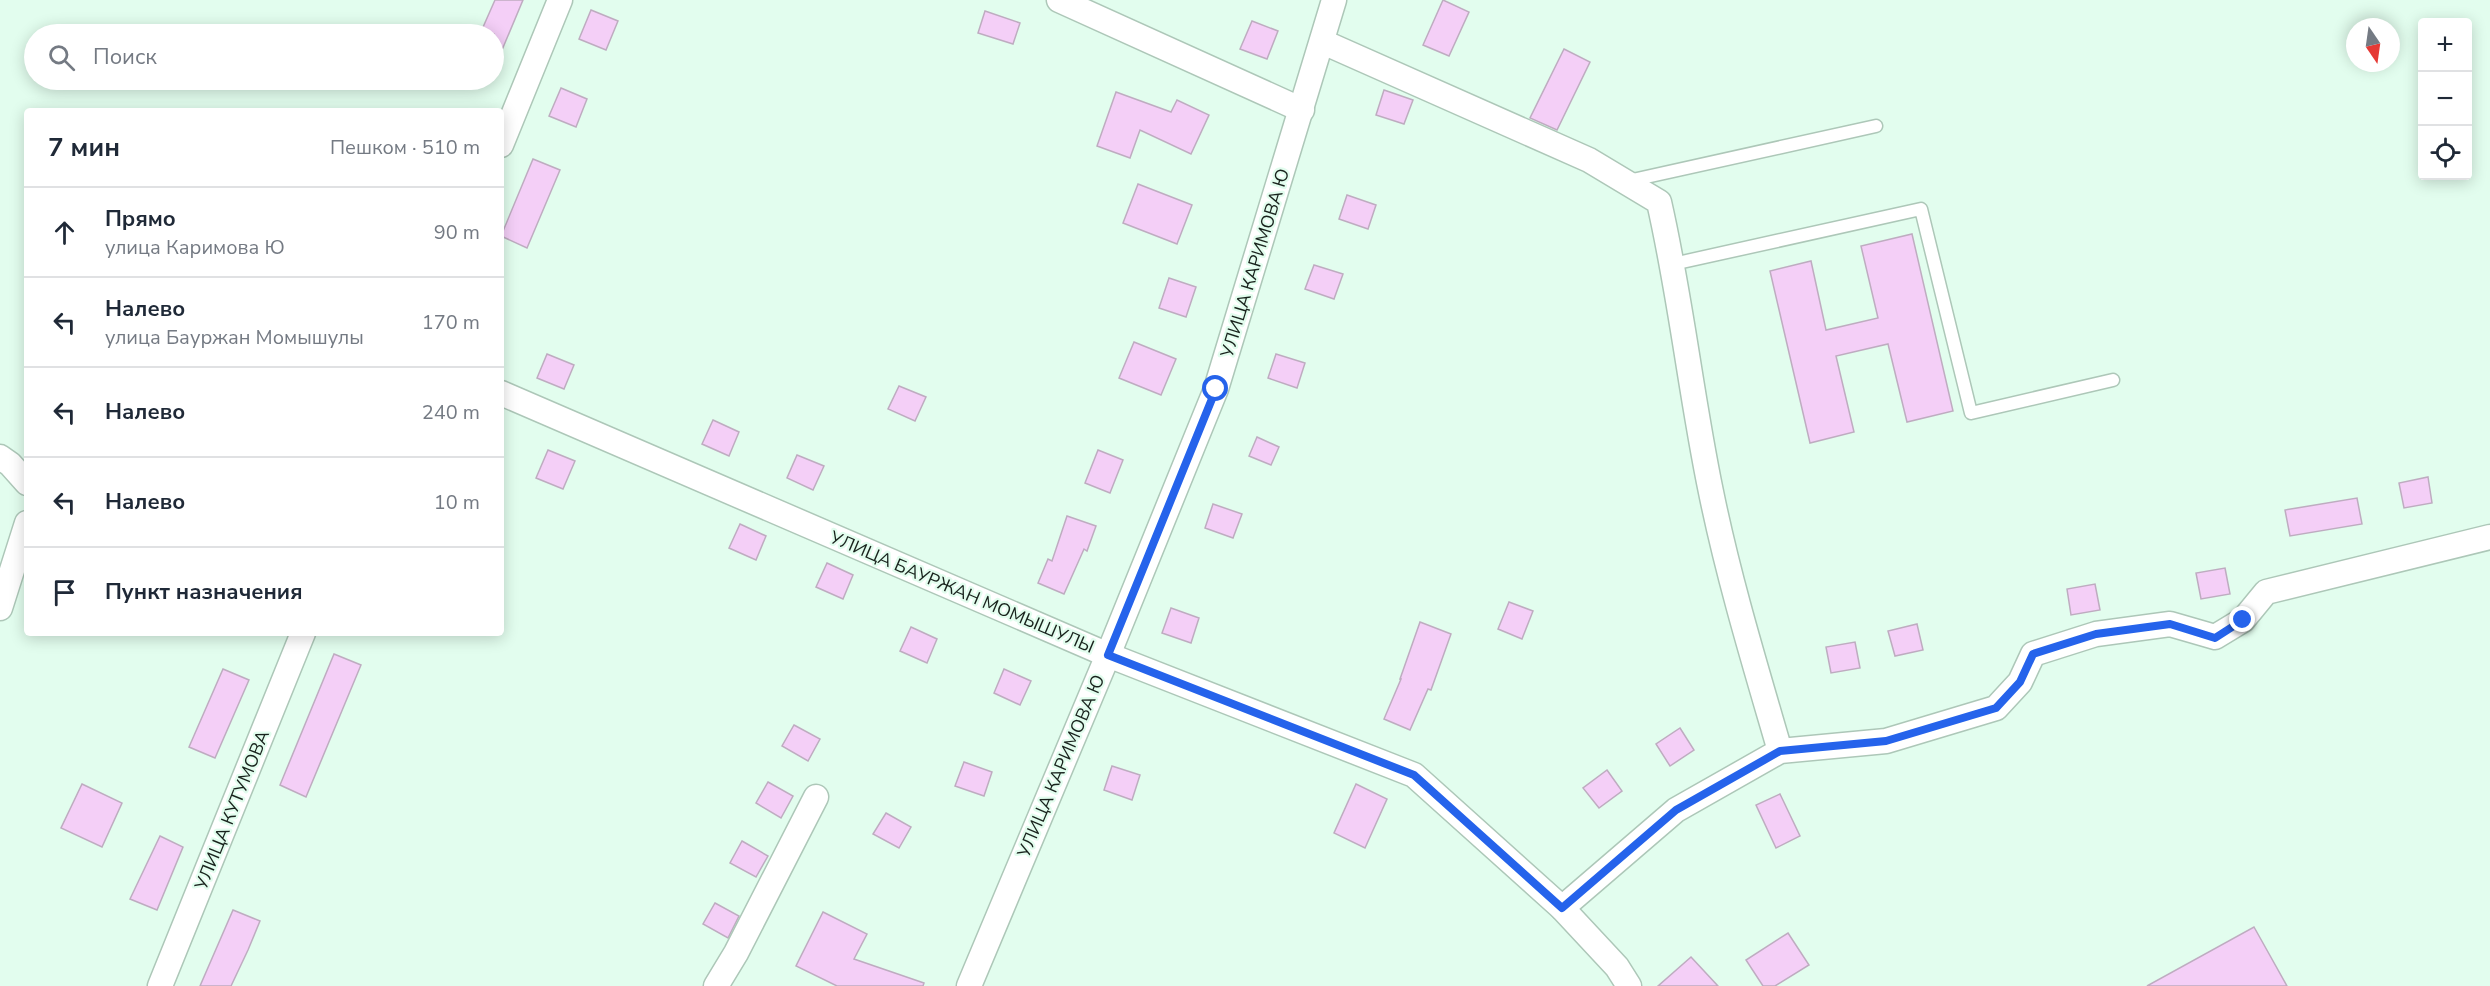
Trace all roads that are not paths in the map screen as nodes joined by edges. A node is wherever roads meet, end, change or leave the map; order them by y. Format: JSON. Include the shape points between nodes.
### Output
{"nodes":[{"id":1,"x":560,"y":0,"type":"edge"},
{"id":2,"x":1059,"y":0,"type":"edge"},
{"id":3,"x":1334,"y":0,"type":"edge"},
{"id":4,"x":1323,"y":42,"type":"junction"},
{"id":5,"x":1302,"y":110,"type":"junction"},
{"id":6,"x":1876,"y":126,"type":"dead end"},
{"id":7,"x":504,"y":138,"type":"edge"},
{"id":8,"x":1628,"y":181,"type":"junction"},
{"id":9,"x":1673,"y":264,"type":"junction"},
{"id":10,"x":2114,"y":380,"type":"dead end"},
{"id":11,"x":504,"y":394,"type":"edge"},
{"id":12,"x":0,"y":457,"type":"edge"},
{"id":13,"x":24,"y":480,"type":"edge"},
{"id":14,"x":24,"y":532,"type":"edge"},
{"id":15,"x":2490,"y":537,"type":"edge"},
{"id":16,"x":0,"y":608,"type":"edge"},
{"id":17,"x":302,"y":636,"type":"edge"},
{"id":18,"x":1108,"y":655,"type":"junction"},
{"id":19,"x":1780,"y":751,"type":"junction"},
{"id":20,"x":816,"y":797,"type":"dead end"},
{"id":21,"x":1562,"y":908,"type":"junction"},
{"id":22,"x":160,"y":986,"type":"edge"},
{"id":23,"x":716,"y":986,"type":"edge"},
{"id":24,"x":969,"y":986,"type":"edge"},
{"id":25,"x":1629,"y":986,"type":"edge"}],
"edges":[{"from":1,"to":7,"type":"street"},
{"from":2,"to":5,"type":"street"},
{"from":3,"to":4,"type":"street","name":"УЛИЦА КАРИМОВА Ю"},
{"from":4,"to":5,"type":"street","name":"УЛИЦА КАРИМОВА Ю"},
{"from":4,"to":8,"type":"street"},
{"from":5,"to":18,"type":"street","name":"УЛИЦА КАРИМОВА Ю","via":[[1216,389]]},
{"from":6,"to":8,"type":"lane"},
{"from":8,"to":9,"type":"street","via":[[1659,202]]},
{"from":9,"to":10,"type":"lane","via":[[1921,209],[1971,412]]},
{"from":9,"to":19,"type":"street","via":[[1726,563]]},
{"from":11,"to":18,"type":"street","name":"УЛИЦА БАУРЖАН МОМЫШУЛЫ"},
{"from":12,"to":13,"type":"street"},
{"from":14,"to":16,"type":"street"},
{"from":15,"to":19,"type":"street","via":[[2265,592],[2243,620],[2215,638],[2170,624],[2096,634],[2033,654],[2020,682],[1996,708],[1886,741]]},
{"from":17,"to":22,"type":"street","name":"УЛИЦА КУТУМОВА"},
{"from":18,"to":21,"type":"street","name":"УЛИЦА БАУРЖАН МОМЫШУЛЫ","via":[[1414,775]]},
{"from":18,"to":24,"type":"street","name":"УЛИЦА КАРИМОВА Ю"},
{"from":19,"to":21,"type":"street","via":[[1676,810]]},
{"from":20,"to":23,"type":"street"},
{"from":21,"to":25,"type":"street","name":"УЛИЦА БАУРЖАН МОМЫШУЛЫ","via":[[1617,967]]}]}
